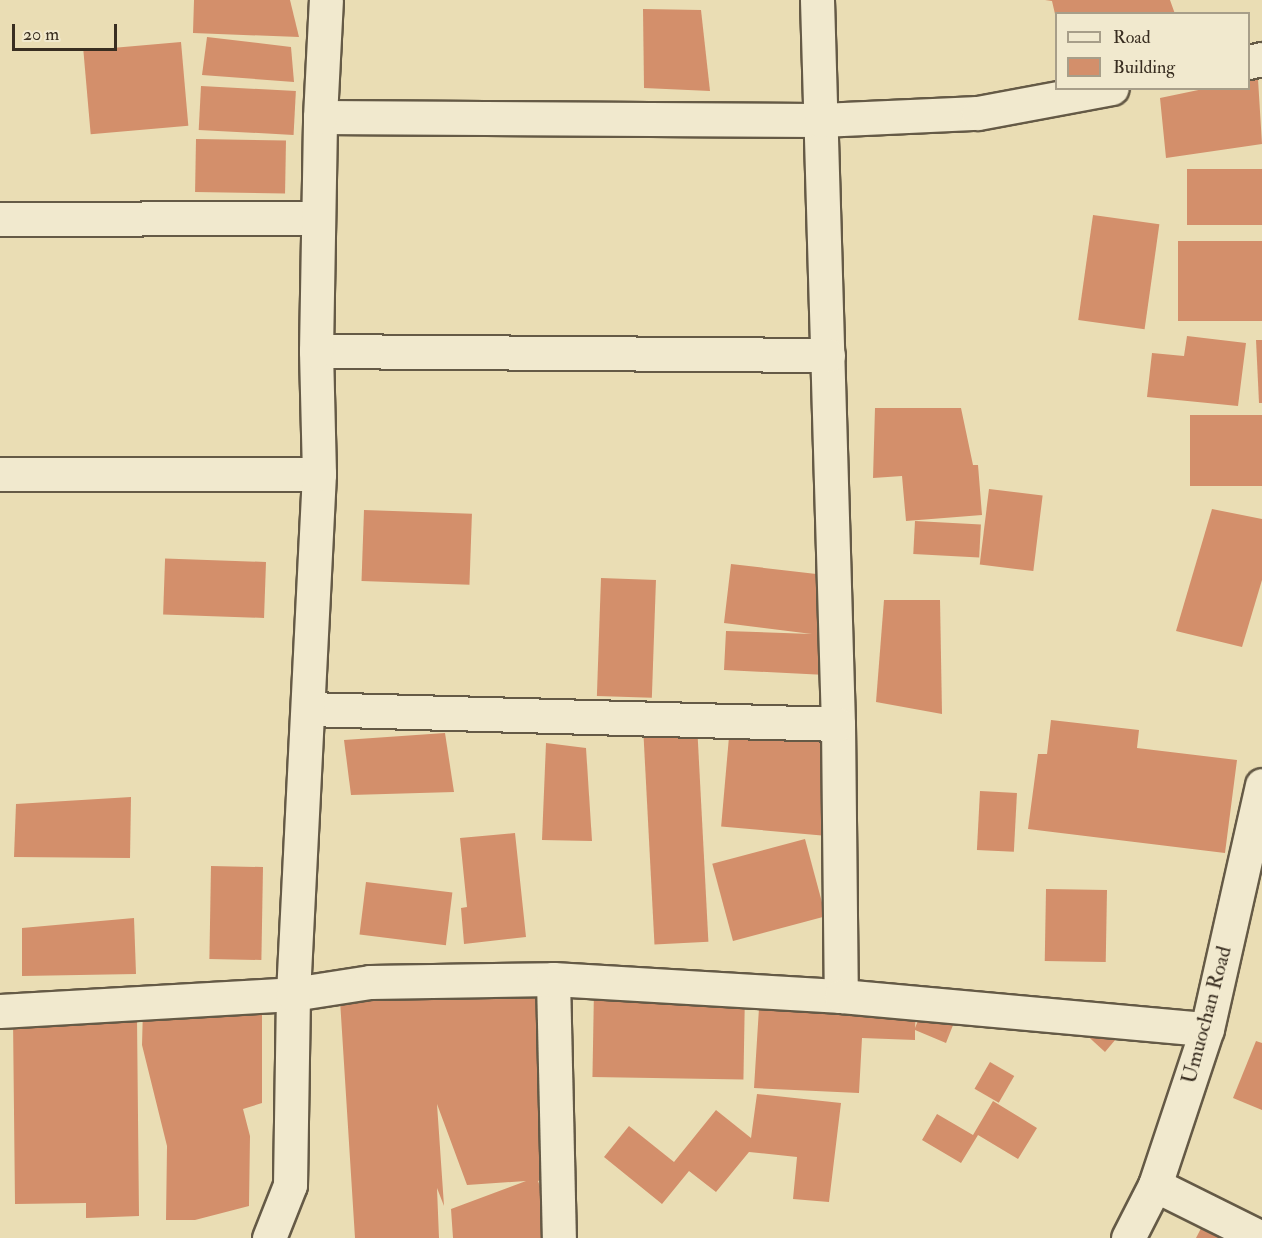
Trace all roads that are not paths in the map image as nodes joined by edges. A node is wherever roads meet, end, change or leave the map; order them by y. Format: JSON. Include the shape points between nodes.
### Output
{"nodes":[{"id":1,"x":326,"y":0,"type":"edge"},
{"id":2,"x":817,"y":0,"type":"edge"},
{"id":3,"x":1101,"y":90,"type":"edge"},
{"id":4,"x":320,"y":117,"type":"junction"},
{"id":5,"x":821,"y":120,"type":"junction"},
{"id":6,"x":318,"y":218,"type":"junction"},
{"id":7,"x":0,"y":219,"type":"edge"},
{"id":8,"x":316,"y":351,"type":"junction"},
{"id":9,"x":828,"y":356,"type":"junction"},
{"id":10,"x":0,"y":474,"type":"edge"},
{"id":11,"x":319,"y":474,"type":"junction"},
{"id":12,"x":308,"y":709,"type":"junction"},
{"id":13,"x":838,"y":724,"type":"junction"},
{"id":14,"x":1262,"y":785,"type":"edge"},
{"id":15,"x":553,"y":979,"type":"junction"},
{"id":16,"x":293,"y":994,"type":"junction"},
{"id":17,"x":841,"y":996,"type":"junction"},
{"id":18,"x":0,"y":1011,"type":"edge"},
{"id":19,"x":1207,"y":1029,"type":"junction"},
{"id":20,"x":1155,"y":1185,"type":"junction"},
{"id":21,"x":269,"y":1238,"type":"edge"},
{"id":22,"x":559,"y":1238,"type":"edge"},
{"id":23,"x":1128,"y":1238,"type":"edge"},
{"id":24,"x":1262,"y":1238,"type":"edge"}],
"edges":[{"from":1,"to":4,"type":"street"},
{"from":2,"to":5,"type":"street"},
{"from":3,"to":5,"type":"street","via":[[978,112]]},
{"from":4,"to":5,"type":"street"},
{"from":4,"to":6,"type":"street"},
{"from":5,"to":9,"type":"street"},
{"from":6,"to":7,"type":"street"},
{"from":6,"to":8,"type":"street"},
{"from":8,"to":9,"type":"street"},
{"from":8,"to":11,"type":"street"},
{"from":9,"to":13,"type":"street"},
{"from":10,"to":11,"type":"street"},
{"from":11,"to":12,"type":"street"},
{"from":12,"to":13,"type":"street"},
{"from":12,"to":16,"type":"street"},
{"from":13,"to":17,"type":"street"},
{"from":14,"to":19,"type":"street","name":"Umuochan Road"},
{"from":15,"to":16,"type":"street","via":[[370,982]]},
{"from":15,"to":17,"type":"street"},
{"from":15,"to":22,"type":"street"},
{"from":16,"to":18,"type":"street"},
{"from":16,"to":21,"type":"street","via":[[290,1185]]},
{"from":17,"to":19,"type":"street"},
{"from":19,"to":20,"type":"street","name":"Umuochan Road"},
{"from":20,"to":23,"type":"street","name":"Umuochan Road"},
{"from":20,"to":24,"type":"street"}]}
